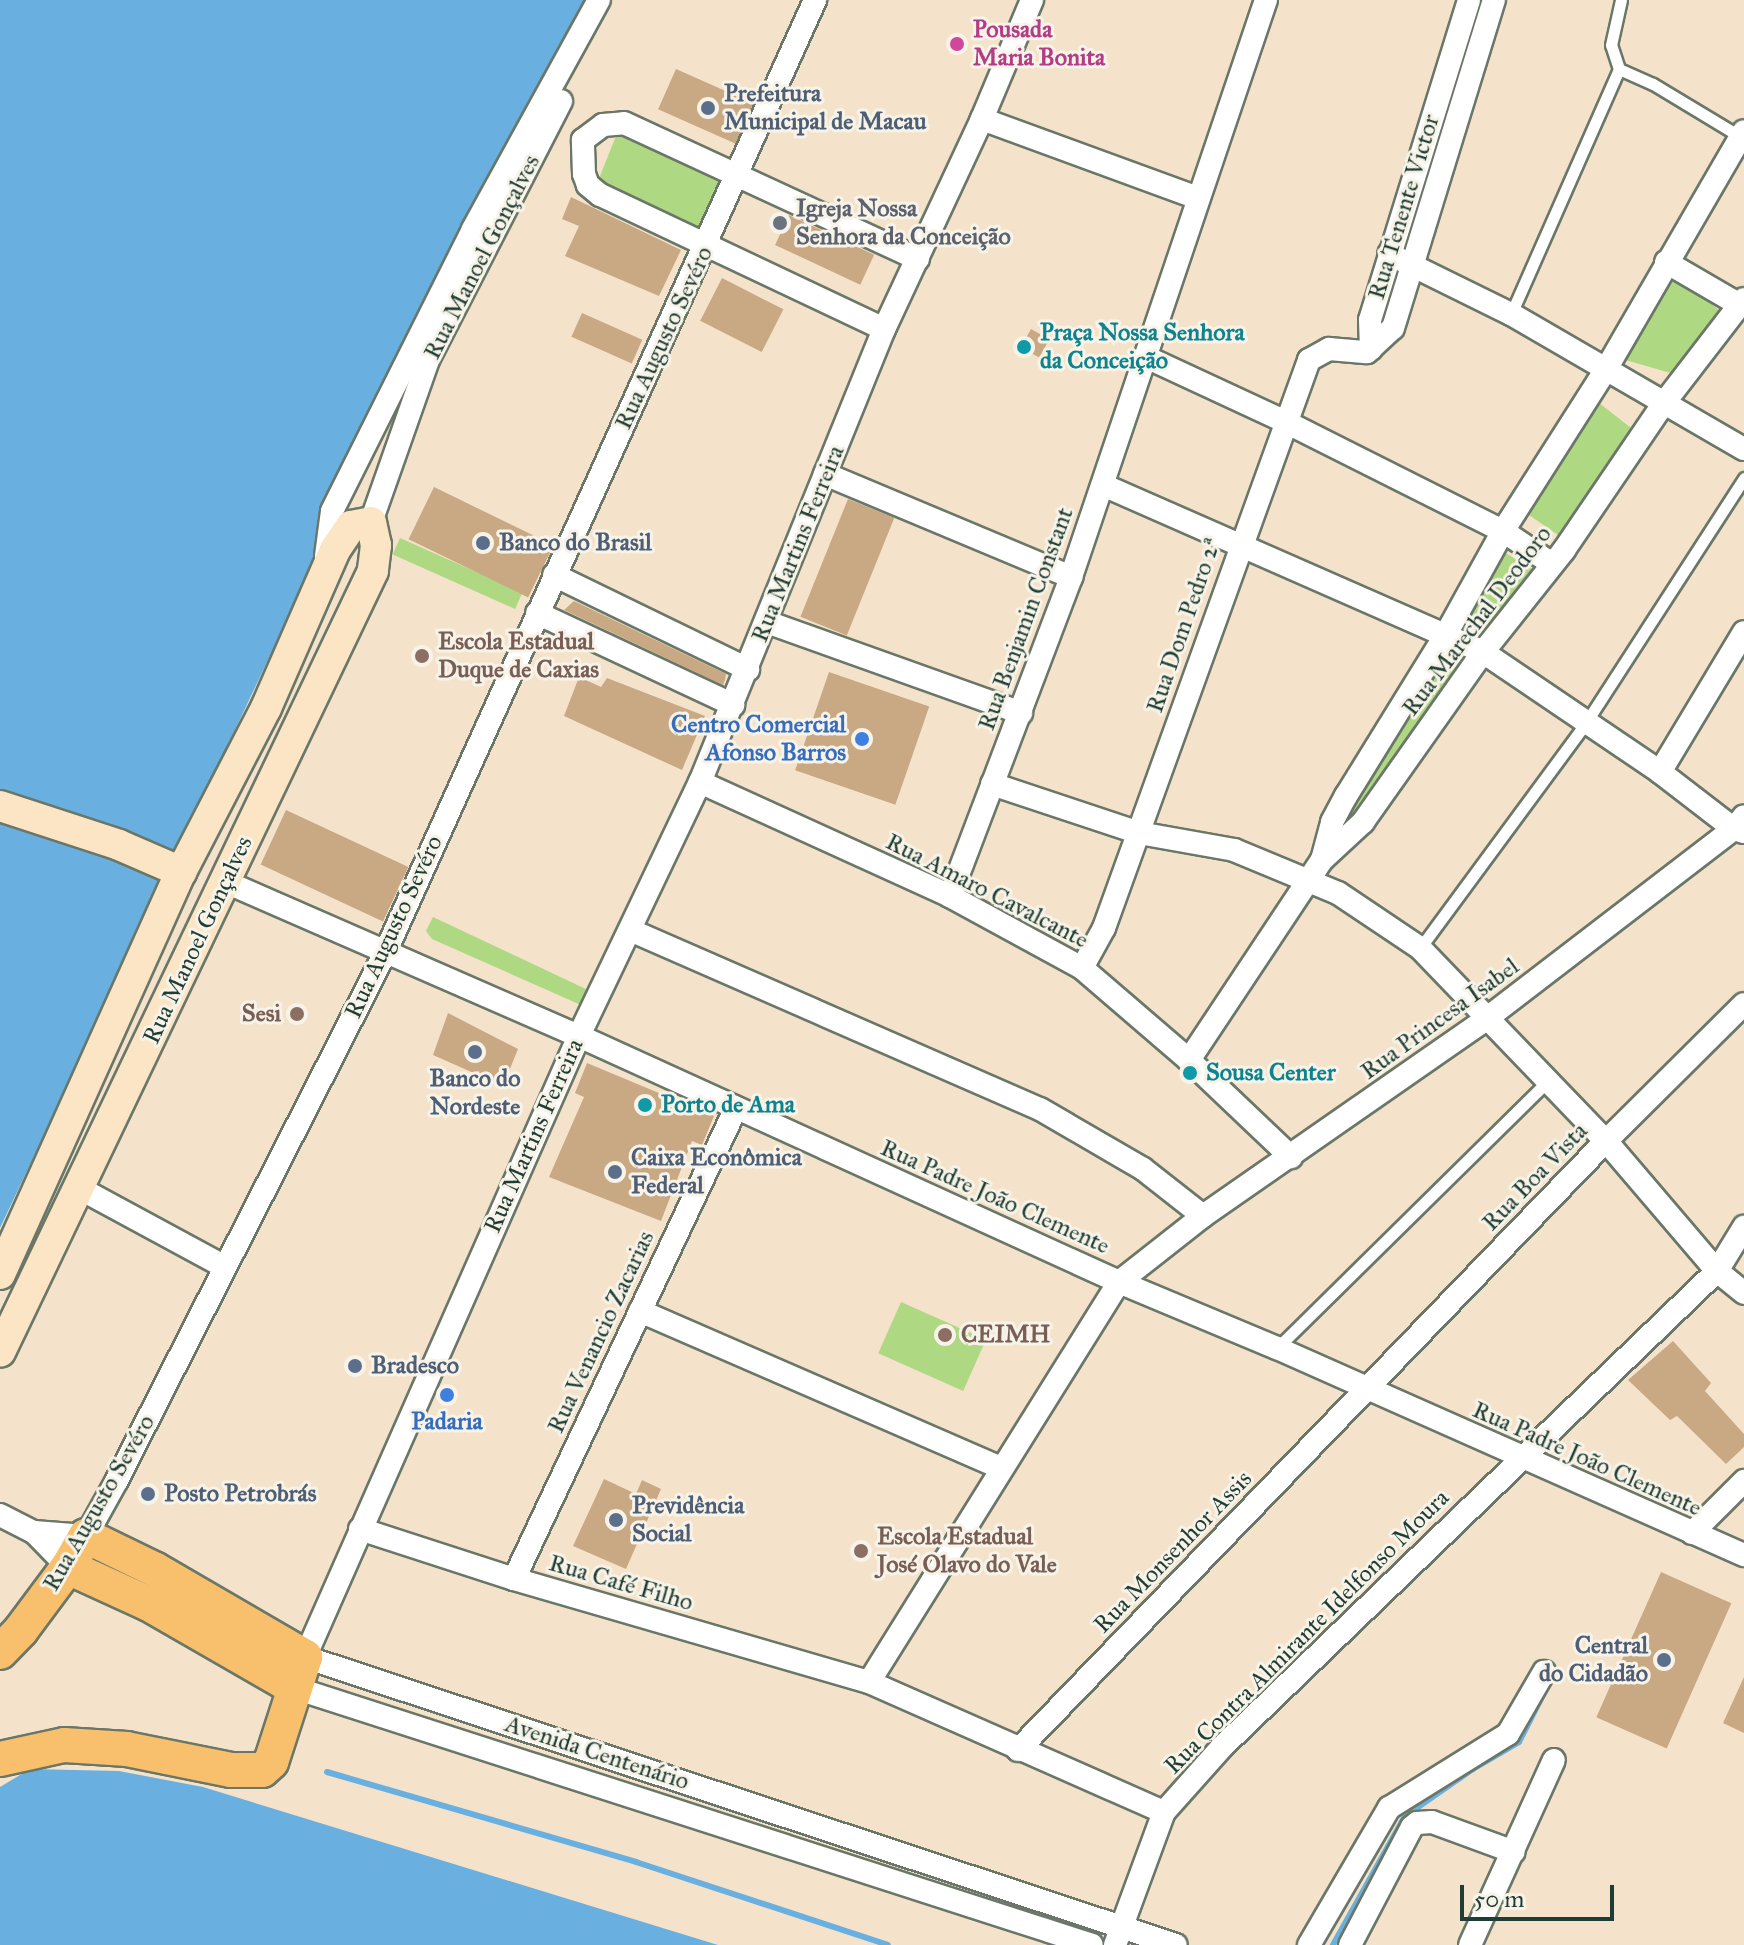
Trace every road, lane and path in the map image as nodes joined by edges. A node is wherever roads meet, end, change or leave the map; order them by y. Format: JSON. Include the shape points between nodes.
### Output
{"nodes":[{"id":1,"x":599,"y":0,"type":"edge"},
{"id":2,"x":611,"y":0,"type":"edge"},
{"id":3,"x":815,"y":0,"type":"edge"},
{"id":4,"x":1032,"y":0,"type":"edge"},
{"id":5,"x":1266,"y":0,"type":"edge"},
{"id":6,"x":1469,"y":0,"type":"edge"},
{"id":7,"x":1494,"y":0,"type":"edge"},
{"id":8,"x":1621,"y":0,"type":"edge"},
{"id":9,"x":1619,"y":69,"type":"junction"},
{"id":10,"x":1436,"y":105,"type":"junction"},
{"id":11,"x":1460,"y":113,"type":"junction"},
{"id":12,"x":982,"y":119,"type":"junction"},
{"id":13,"x":550,"y":123,"type":"junction"},
{"id":14,"x":1742,"y":134,"type":"edge"},
{"id":15,"x":583,"y":140,"type":"junction"},
{"id":16,"x":738,"y":174,"type":"junction"},
{"id":17,"x":1198,"y":198,"type":"junction"},
{"id":18,"x":706,"y":247,"type":"junction"},
{"id":19,"x":1389,"y":254,"type":"junction"},
{"id":20,"x":918,"y":259,"type":"junction"},
{"id":21,"x":1666,"y":262,"type":"junction"},
{"id":22,"x":1415,"y":264,"type":"junction"},
{"id":23,"x":1742,"y":302,"type":"edge"},
{"id":24,"x":1511,"y":314,"type":"junction"},
{"id":25,"x":884,"y":329,"type":"junction"},
{"id":26,"x":1371,"y":349,"type":"junction"},
{"id":27,"x":1146,"y":357,"type":"junction"},
{"id":28,"x":1605,"y":371,"type":"junction"},
{"id":29,"x":1664,"y":403,"type":"junction"},
{"id":30,"x":1284,"y":421,"type":"junction"},
{"id":31,"x":1744,"y":449,"type":"edge"},
{"id":32,"x":825,"y":474,"type":"junction"},
{"id":33,"x":1744,"y":478,"type":"edge"},
{"id":34,"x":1103,"y":485,"type":"junction"},
{"id":35,"x":371,"y":522,"type":"junction"},
{"id":36,"x":1503,"y":531,"type":"junction"},
{"id":37,"x":1240,"y":543,"type":"junction"},
{"id":38,"x":1552,"y":564,"type":"junction"},
{"id":39,"x":554,"y":575,"type":"junction"},
{"id":40,"x":1071,"y":577,"type":"junction"},
{"id":41,"x":537,"y":613,"type":"junction"},
{"id":42,"x":767,"y":622,"type":"junction"},
{"id":43,"x":1744,"y":632,"type":"edge"},
{"id":44,"x":1445,"y":636,"type":"junction"},
{"id":45,"x":1483,"y":652,"type":"junction"},
{"id":46,"x":748,"y":669,"type":"junction"},
{"id":47,"x":733,"y":705,"type":"junction"},
{"id":48,"x":1021,"y":713,"type":"junction"},
{"id":49,"x":1585,"y":724,"type":"junction"},
{"id":50,"x":1660,"y":772,"type":"junction"},
{"id":51,"x":700,"y":782,"type":"junction"},
{"id":52,"x":992,"y":784,"type":"junction"},
{"id":53,"x":215,"y":805,"type":"junction"},
{"id":54,"x":0,"y":806,"type":"edge"},
{"id":55,"x":1741,"y":825,"type":"edge"},
{"id":56,"x":1139,"y":833,"type":"junction"},
{"id":57,"x":1322,"y":860,"type":"junction"},
{"id":58,"x":175,"y":870,"type":"junction"},
{"id":59,"x":1309,"y":879,"type":"junction"},
{"id":60,"x":226,"y":882,"type":"junction"},
{"id":61,"x":950,"y":896,"type":"junction"},
{"id":62,"x":630,"y":930,"type":"junction"},
{"id":63,"x":1420,"y":948,"type":"junction"},
{"id":64,"x":385,"y":953,"type":"junction"},
{"id":65,"x":1082,"y":968,"type":"junction"},
{"id":66,"x":1744,"y":1004,"type":"edge"},
{"id":67,"x":119,"y":1013,"type":"junction"},
{"id":68,"x":1486,"y":1019,"type":"junction"},
{"id":69,"x":153,"y":1035,"type":"junction"},
{"id":70,"x":579,"y":1036,"type":"junction"},
{"id":71,"x":1189,"y":1060,"type":"junction"},
{"id":72,"x":1550,"y":1079,"type":"junction"},
{"id":73,"x":736,"y":1108,"type":"junction"},
{"id":74,"x":1606,"y":1141,"type":"junction"},
{"id":75,"x":1291,"y":1157,"type":"junction"},
{"id":76,"x":79,"y":1188,"type":"junction"},
{"id":77,"x":1203,"y":1216,"type":"junction"},
{"id":78,"x":1744,"y":1227,"type":"edge"},
{"id":79,"x":223,"y":1266,"type":"junction"},
{"id":80,"x":3,"y":1268,"type":"edge"},
{"id":81,"x":1717,"y":1271,"type":"junction"},
{"id":82,"x":1744,"y":1271,"type":"edge"},
{"id":83,"x":34,"y":1282,"type":"junction"},
{"id":84,"x":1119,"y":1282,"type":"junction"},
{"id":85,"x":1744,"y":1293,"type":"edge"},
{"id":86,"x":640,"y":1311,"type":"junction"},
{"id":87,"x":1277,"y":1348,"type":"junction"},
{"id":88,"x":0,"y":1352,"type":"edge"},
{"id":89,"x":1366,"y":1390,"type":"junction"},
{"id":90,"x":1521,"y":1459,"type":"junction"},
{"id":91,"x":1001,"y":1468,"type":"junction"},
{"id":92,"x":1744,"y":1481,"type":"edge"},
{"id":93,"x":0,"y":1515,"type":"edge"},
{"id":94,"x":360,"y":1529,"type":"junction"},
{"id":95,"x":34,"y":1532,"type":"junction"},
{"id":96,"x":1692,"y":1533,"type":"junction"},
{"id":97,"x":86,"y":1536,"type":"junction"},
{"id":98,"x":1744,"y":1555,"type":"edge"},
{"id":99,"x":68,"y":1567,"type":"junction"},
{"id":100,"x":514,"y":1579,"type":"junction"},
{"id":101,"x":0,"y":1652,"type":"edge"},
{"id":102,"x":1544,"y":1672,"type":"dead end"},
{"id":103,"x":300,"y":1673,"type":"junction"},
{"id":104,"x":869,"y":1682,"type":"junction"},
{"id":105,"x":1018,"y":1750,"type":"junction"},
{"id":106,"x":0,"y":1759,"type":"edge"},
{"id":107,"x":1554,"y":1760,"type":"dead end"},
{"id":108,"x":641,"y":1767,"type":"junction"},
{"id":109,"x":634,"y":1798,"type":"junction"},
{"id":110,"x":1164,"y":1812,"type":"junction"},
{"id":111,"x":1514,"y":1852,"type":"junction"},
{"id":112,"x":1118,"y":1935,"type":"edge"},
{"id":113,"x":1092,"y":1945,"type":"edge"},
{"id":114,"x":1176,"y":1945,"type":"edge"},
{"id":115,"x":1309,"y":1945,"type":"edge"},
{"id":116,"x":1350,"y":1945,"type":"edge"},
{"id":117,"x":1470,"y":1945,"type":"edge"}],
"edges":[{"from":1,"to":53,"type":"street","via":[[473,229],[332,511],[329,550],[216,788]]},
{"from":2,"to":13,"type":"street","name":"Rua Manoel Gonçalves"},
{"from":3,"to":16,"type":"street","name":"Rua Augusto Sevéro"},
{"from":4,"to":12,"type":"street","name":"Rua Martins Ferreira"},
{"from":5,"to":17,"type":"street","name":"Rua Benjamin Constant"},
{"from":6,"to":10,"type":"street","name":"Rua Tenente Victor"},
{"from":7,"to":11,"type":"street","name":"Rua Tenente Victor"},
{"from":8,"to":9,"type":"lane","via":[[1611,50]]},
{"from":9,"to":14,"type":"lane"},
{"from":9,"to":24,"type":"lane"},
{"from":10,"to":11,"type":"street"},
{"from":10,"to":19,"type":"street","name":"Rua Tenente Victor"},
{"from":11,"to":22,"type":"street","name":"Rua Tenente Victor"},
{"from":12,"to":17,"type":"street"},
{"from":12,"to":20,"type":"street","name":"Rua Martins Ferreira"},
{"from":13,"to":15,"type":"street"},
{"from":13,"to":35,"type":"street","name":"Rua Manoel Gonçalves","via":[[428,360]]},
{"from":14,"to":21,"type":"street","name":"Rua Marechal Deodoro"},
{"from":15,"to":16,"type":"street","via":[[603,125],[624,123]]},
{"from":15,"to":18,"type":"street","via":[[588,185]]},
{"from":16,"to":18,"type":"street","name":"Rua Augusto Sevéro"},
{"from":16,"to":20,"type":"street"},
{"from":17,"to":27,"type":"street","name":"Rua Benjamin Constant"},
{"from":18,"to":25,"type":"street"},
{"from":18,"to":39,"type":"street","name":"Rua Augusto Sevéro"},
{"from":19,"to":22,"type":"street"},
{"from":19,"to":26,"type":"street","name":"Rua Tenente Victor","via":[[1370,320]]},
{"from":20,"to":25,"type":"street","name":"Rua Martins Ferreira"},
{"from":21,"to":23,"type":"street"},
{"from":21,"to":28,"type":"street","name":"Rua Marechal Deodoro"},
{"from":22,"to":24,"type":"street"},
{"from":22,"to":26,"type":"street","name":"Rua Tenente Victor","via":[[1393,328]]},
{"from":23,"to":29,"type":"street","name":"Rua Marechal Deodoro"},
{"from":24,"to":28,"type":"street"},
{"from":25,"to":32,"type":"street","name":"Rua Martins Ferreira"},
{"from":26,"to":30,"type":"street","name":"Rua Dom Pedro 2ª","via":[[1329,349],[1309,360]]},
{"from":27,"to":30,"type":"street"},
{"from":27,"to":34,"type":"street","name":"Rua Benjamin Constant"},
{"from":28,"to":29,"type":"street"},
{"from":28,"to":36,"type":"street","name":"Rua Marechal Deodoro"},
{"from":29,"to":31,"type":"street"},
{"from":29,"to":38,"type":"street","name":"Rua Marechal Deodoro"},
{"from":30,"to":36,"type":"street"},
{"from":30,"to":37,"type":"street","name":"Rua Dom Pedro 2ª"},
{"from":32,"to":40,"type":"street"},
{"from":32,"to":42,"type":"street","name":"Rua Martins Ferreira"},
{"from":33,"to":49,"type":"lane"},
{"from":34,"to":37,"type":"street"},
{"from":34,"to":40,"type":"street","name":"Rua Benjamin Constant"},
{"from":35,"to":53,"type":"street","name":"Rua Manoel Gonçalves","via":[[351,526],[335,550],[266,708]]},
{"from":35,"to":60,"type":"street","name":"Rua Manoel Gonçalves","via":[[376,545],[373,571]]},
{"from":36,"to":38,"type":"street"},
{"from":36,"to":44,"type":"street","name":"Rua Marechal Deodoro"},
{"from":37,"to":44,"type":"street"},
{"from":37,"to":56,"type":"street","name":"Rua Dom Pedro 2ª"},
{"from":38,"to":45,"type":"street","name":"Rua Marechal Deodoro"},
{"from":39,"to":41,"type":"street","name":"Rua Augusto Sevéro"},
{"from":39,"to":46,"type":"street"},
{"from":40,"to":48,"type":"street","name":"Rua Benjamin Constant"},
{"from":41,"to":47,"type":"street"},
{"from":41,"to":64,"type":"street","name":"Rua Augusto Sevéro"},
{"from":42,"to":46,"type":"street","name":"Rua Martins Ferreira"},
{"from":42,"to":48,"type":"street"},
{"from":43,"to":50,"type":"street"},
{"from":44,"to":45,"type":"street"},
{"from":44,"to":57,"type":"street","name":"Rua Marechal Deodoro","via":[[1332,822]]},
{"from":45,"to":49,"type":"street"},
{"from":45,"to":57,"type":"street","name":"Rua Marechal Deodoro","via":[[1363,822]]},
{"from":46,"to":47,"type":"street","name":"Rua Martins Ferreira"},
{"from":47,"to":51,"type":"street","name":"Rua Martins Ferreira"},
{"from":48,"to":52,"type":"street","name":"Rua Benjamin Constant"},
{"from":49,"to":50,"type":"street"},
{"from":49,"to":63,"type":"lane"},
{"from":50,"to":55,"type":"street"},
{"from":51,"to":61,"type":"street","name":"Rua Amaro Cavalcante"},
{"from":51,"to":62,"type":"street","name":"Rua Martins Ferreira"},
{"from":52,"to":56,"type":"street"},
{"from":52,"to":61,"type":"street","name":"Rua Benjamin Constant"},
{"from":53,"to":58,"type":"street","name":"Rua Manoel Gonçalves"},
{"from":54,"to":58,"type":"street","via":[[119,845]]},
{"from":55,"to":68,"type":"street","name":"Rua Princesa Isabel"},
{"from":56,"to":59,"type":"street","via":[[1234,850]]},
{"from":56,"to":65,"type":"street","name":"Rua Dom Pedro 2ª","via":[[1104,928]]},
{"from":57,"to":59,"type":"street","name":"Rua Marechal Deodoro"},
{"from":58,"to":67,"type":"street","name":"Rua Manoel Gonçalves"},
{"from":59,"to":63,"type":"street"},
{"from":59,"to":71,"type":"street","name":"Rua Marechal Deodoro"},
{"from":60,"to":64,"type":"street","name":"Rua Padre João Clemente"},
{"from":60,"to":69,"type":"street","name":"Rua Manoel Gonçalves"},
{"from":61,"to":65,"type":"street","name":"Rua Amaro Cavalcante"},
{"from":62,"to":70,"type":"street","name":"Rua Martins Ferreira"},
{"from":62,"to":77,"type":"street","via":[[1040,1109],[1143,1169]]},
{"from":63,"to":68,"type":"street"},
{"from":64,"to":70,"type":"street","name":"Rua Padre João Clemente"},
{"from":64,"to":79,"type":"street","name":"Rua Augusto Sevéro"},
{"from":65,"to":71,"type":"street","name":"Rua Amaro Cavalcante"},
{"from":66,"to":74,"type":"street","name":"Rua Boa Vista"},
{"from":67,"to":69,"type":"street"},
{"from":67,"to":80,"type":"street","name":"Rua Manoel Gonçalves"},
{"from":68,"to":72,"type":"street"},
{"from":68,"to":75,"type":"street","name":"Rua Princesa Isabel"},
{"from":69,"to":76,"type":"street","name":"Rua Manoel Gonçalves"},
{"from":70,"to":73,"type":"street","name":"Rua Padre João Clemente"},
{"from":70,"to":94,"type":"street","name":"Rua Martins Ferreira"},
{"from":71,"to":75,"type":"street","name":"Rua Amaro Cavalcante"},
{"from":72,"to":74,"type":"street"},
{"from":72,"to":87,"type":"lane"},
{"from":73,"to":84,"type":"street","name":"Rua Padre João Clemente"},
{"from":73,"to":86,"type":"street","name":"Rua Venancio Zacarias"},
{"from":74,"to":81,"type":"street"},
{"from":74,"to":89,"type":"street","name":"Rua Boa Vista"},
{"from":75,"to":77,"type":"street","name":"Rua Princesa Isabel"},
{"from":76,"to":79,"type":"street"},
{"from":76,"to":83,"type":"street","name":"Rua Manoel Gonçalves"},
{"from":77,"to":84,"type":"street","name":"Rua Princesa Isabel"},
{"from":78,"to":81,"type":"street","name":"Rua Contra Almirante Idelfonso Moura"},
{"from":79,"to":97,"type":"street","name":"Rua Augusto Sevéro"},
{"from":80,"to":83,"type":"street"},
{"from":81,"to":82,"type":"street"},
{"from":81,"to":85,"type":"street"},
{"from":81,"to":90,"type":"street","name":"Rua Contra Almirante Idelfonso Moura"},
{"from":83,"to":88,"type":"street","name":"Rua Manoel Gonçalves"},
{"from":84,"to":87,"type":"street","name":"Rua Padre João Clemente"},
{"from":84,"to":91,"type":"street","name":"Rua Princesa Isabel"},
{"from":86,"to":91,"type":"street"},
{"from":86,"to":100,"type":"street","name":"Rua Venancio Zacarias"},
{"from":87,"to":89,"type":"street","name":"Rua Padre João Clemente"},
{"from":89,"to":90,"type":"street","name":"Rua Padre João Clemente"},
{"from":89,"to":105,"type":"street","name":"Rua Monsenhor Assis"},
{"from":90,"to":96,"type":"street","name":"Rua Padre João Clemente"},
{"from":90,"to":110,"type":"street","name":"Rua Contra Almirante Idelfonso Moura","via":[[1222,1747]]},
{"from":91,"to":104,"type":"street","name":"Rua Princesa Isabel"},
{"from":92,"to":96,"type":"street"},
{"from":93,"to":95,"type":"street","name":"Avenida Centenário"},
{"from":94,"to":100,"type":"street","name":"Rua Café Filho"},
{"from":94,"to":103,"type":"street","name":"Rua Martins Ferreira"},
{"from":95,"to":97,"type":"street","name":"Avenida Centenário"},
{"from":95,"to":99,"type":"street","name":"Avenida Centenário"},
{"from":96,"to":98,"type":"street","name":"Rua Padre João Clemente"},
{"from":97,"to":99,"type":"main road","name":"Rua Augusto Sevéro"},
{"from":97,"to":103,"type":"main road","name":"Avenida Centenário","via":[[154,1569]]},
{"from":99,"to":101,"type":"main road","name":"Rua Augusto Sevéro"},
{"from":99,"to":103,"type":"main road","name":"Avenida Centenário"},
{"from":100,"to":104,"type":"street","name":"Rua Café Filho"},
{"from":102,"to":115,"type":"street","via":[[1508,1734],[1389,1808]]},
{"from":103,"to":106,"type":"main road","name":"Rua Martins Ferreira","via":[[271,1762],[262,1770],[64,1745]]},
{"from":103,"to":108,"type":"street","name":"Avenida Centenário"},
{"from":103,"to":109,"type":"street","name":"Avenida Centenário"},
{"from":104,"to":105,"type":"street","name":"Rua Café Filho"},
{"from":105,"to":110,"type":"street","name":"Rua Café Filho"},
{"from":107,"to":111,"type":"street"},
{"from":108,"to":109,"type":"street"},
{"from":108,"to":112,"type":"street","name":"Avenida Centenário"},
{"from":109,"to":113,"type":"street","name":"Avenida Centenário"},
{"from":110,"to":112,"type":"street","name":"Rua Contra Almirante Idelfonso Moura"},
{"from":111,"to":116,"type":"street","via":[[1432,1822],[1417,1823]]},
{"from":111,"to":117,"type":"street"},
{"from":112,"to":114,"type":"street","name":"Avenida Centenário"}]}
